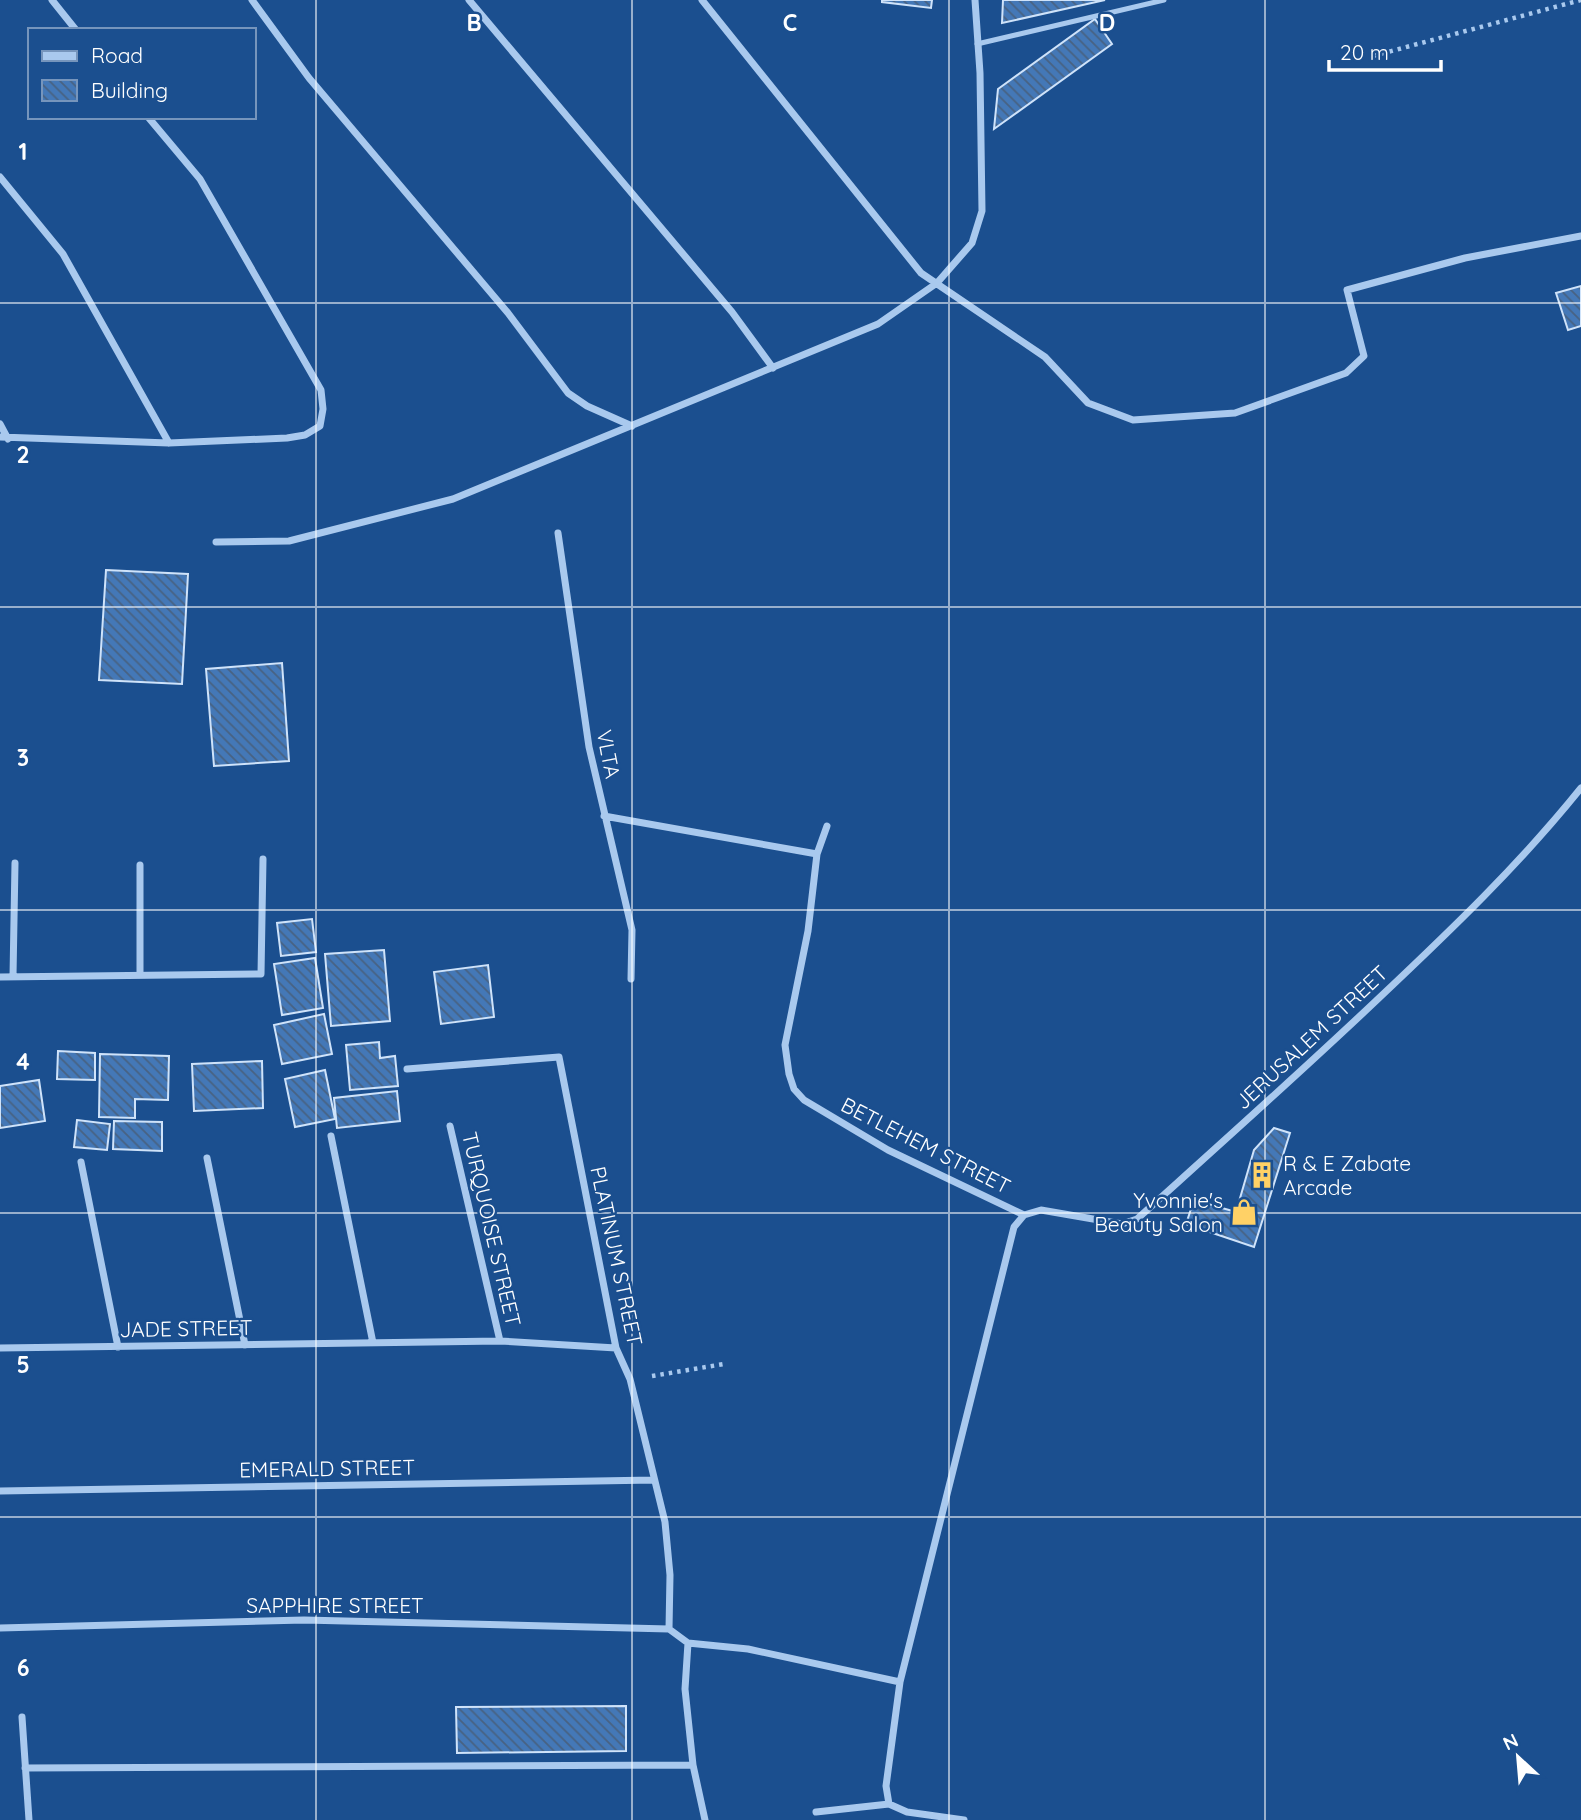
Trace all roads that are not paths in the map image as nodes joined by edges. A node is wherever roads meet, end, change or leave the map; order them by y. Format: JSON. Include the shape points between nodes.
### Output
{"nodes":[{"id":1,"x":52,"y":0,"type":"edge"},
{"id":2,"x":252,"y":0,"type":"edge"},
{"id":3,"x":469,"y":0,"type":"edge"},
{"id":4,"x":702,"y":0,"type":"edge"},
{"id":5,"x":975,"y":0,"type":"edge"},
{"id":6,"x":1164,"y":0,"type":"edge"},
{"id":7,"x":74,"y":28,"type":"edge"},
{"id":8,"x":977,"y":44,"type":"junction"},
{"id":9,"x":150,"y":119,"type":"edge"},
{"id":10,"x":0,"y":177,"type":"edge"},
{"id":11,"x":1581,"y":236,"type":"edge"},
{"id":12,"x":937,"y":283,"type":"junction"},
{"id":13,"x":773,"y":368,"type":"junction"},
{"id":14,"x":0,"y":424,"type":"edge"},
{"id":15,"x":632,"y":426,"type":"junction"},
{"id":16,"x":4,"y":438,"type":"edge"},
{"id":17,"x":169,"y":443,"type":"junction"},
{"id":18,"x":558,"y":533,"type":"dead end"},
{"id":19,"x":216,"y":542,"type":"dead end"},
{"id":20,"x":1581,"y":788,"type":"edge"},
{"id":21,"x":604,"y":816,"type":"junction"},
{"id":22,"x":827,"y":826,"type":"dead end"},
{"id":23,"x":817,"y":854,"type":"junction"},
{"id":24,"x":263,"y":859,"type":"dead end"},
{"id":25,"x":15,"y":863,"type":"dead end"},
{"id":26,"x":140,"y":865,"type":"dead end"},
{"id":27,"x":140,"y":974,"type":"junction"},
{"id":28,"x":13,"y":976,"type":"junction"},
{"id":29,"x":0,"y":977,"type":"edge"},
{"id":30,"x":631,"y":979,"type":"dead end"},
{"id":31,"x":407,"y":1069,"type":"dead end"},
{"id":32,"x":450,"y":1126,"type":"dead end"},
{"id":33,"x":331,"y":1136,"type":"dead end"},
{"id":34,"x":207,"y":1158,"type":"dead end"},
{"id":35,"x":81,"y":1161,"type":"dead end"},
{"id":36,"x":1024,"y":1214,"type":"junction"},
{"id":37,"x":500,"y":1341,"type":"junction"},
{"id":38,"x":373,"y":1343,"type":"junction"},
{"id":39,"x":245,"y":1345,"type":"junction"},
{"id":40,"x":118,"y":1347,"type":"junction"},
{"id":41,"x":0,"y":1348,"type":"edge"},
{"id":42,"x":616,"y":1348,"type":"junction"},
{"id":43,"x":654,"y":1480,"type":"junction"},
{"id":44,"x":0,"y":1491,"type":"edge"},
{"id":45,"x":0,"y":1628,"type":"edge"},
{"id":46,"x":669,"y":1629,"type":"junction"},
{"id":47,"x":688,"y":1643,"type":"junction"},
{"id":48,"x":900,"y":1682,"type":"junction"},
{"id":49,"x":22,"y":1717,"type":"dead end"},
{"id":50,"x":693,"y":1765,"type":"junction"},
{"id":51,"x":25,"y":1768,"type":"junction"},
{"id":52,"x":889,"y":1804,"type":"junction"},
{"id":53,"x":816,"y":1812,"type":"dead end"},
{"id":54,"x":29,"y":1820,"type":"edge"},
{"id":55,"x":705,"y":1820,"type":"edge"},
{"id":56,"x":964,"y":1820,"type":"edge"}],
"edges":[{"from":1,"to":7,"type":"street"},
{"from":2,"to":15,"type":"street","via":[[309,78],[508,313],[568,393]]},
{"from":3,"to":13,"type":"street","via":[[732,312]]},
{"from":4,"to":12,"type":"street","via":[[921,272]]},
{"from":5,"to":8,"type":"street"},
{"from":6,"to":8,"type":"lane"},
{"from":8,"to":12,"type":"street","via":[[982,211],[972,243]]},
{"from":9,"to":17,"type":"street","via":[[200,179],[321,390],[323,409],[320,426],[305,435]]},
{"from":10,"to":17,"type":"street","via":[[63,254]]},
{"from":11,"to":12,"type":"street","via":[[1465,258],[1348,290],[1364,356],[1346,373],[1222,414],[1133,420],[1088,403],[1045,357]]},
{"from":12,"to":13,"type":"street","via":[[878,324]]},
{"from":13,"to":15,"type":"street"},
{"from":14,"to":16,"type":"street"},
{"from":15,"to":19,"type":"street","via":[[453,499],[289,541]]},
{"from":16,"to":17,"type":"street"},
{"from":18,"to":21,"type":"street","name":"VLTA","via":[[589,747]]},
{"from":20,"to":36,"type":"street","name":"JERUSALEM STREET","via":[[1548,830],[1461,920],[1281,1091],[1137,1219],[1122,1224],[1041,1210]]},
{"from":21,"to":23,"type":"street"},
{"from":21,"to":30,"type":"street","name":"VLTA","via":[[632,930]]},
{"from":22,"to":23,"type":"street","name":"BETLEHEM STREET"},
{"from":23,"to":36,"type":"street","name":"BETLEHEM STREET","via":[[808,931],[785,1045],[794,1089],[803,1100],[888,1150]]},
{"from":24,"to":27,"type":"street","via":[[261,974]]},
{"from":25,"to":28,"type":"street"},
{"from":26,"to":27,"type":"street"},
{"from":27,"to":28,"type":"street"},
{"from":28,"to":29,"type":"street"},
{"from":31,"to":42,"type":"street","name":"PLATINUM STREET","via":[[559,1057]]},
{"from":32,"to":37,"type":"street","name":"TURQUOISE STREET"},
{"from":33,"to":38,"type":"street"},
{"from":34,"to":39,"type":"street"},
{"from":35,"to":40,"type":"street"},
{"from":36,"to":48,"type":"street","via":[[1014,1227]]},
{"from":37,"to":38,"type":"street","name":"JADE STREET"},
{"from":37,"to":42,"type":"street","name":"JADE STREET"},
{"from":38,"to":39,"type":"street","name":"JADE STREET"},
{"from":39,"to":40,"type":"street","name":"JADE STREET"},
{"from":40,"to":41,"type":"street","name":"JADE STREET"},
{"from":42,"to":43,"type":"street","name":"PLATINUM STREET","via":[[630,1379]]},
{"from":43,"to":44,"type":"street","name":"EMERALD STREET"},
{"from":43,"to":46,"type":"street","name":"PLATINUM STREET","via":[[665,1522]]},
{"from":45,"to":46,"type":"street","name":"SAPPHIRE STREET","via":[[304,1620]]},
{"from":46,"to":47,"type":"street"},
{"from":47,"to":48,"type":"street","via":[[748,1650]]},
{"from":47,"to":50,"type":"street","via":[[685,1689]]},
{"from":48,"to":52,"type":"street","via":[[886,1786]]},
{"from":49,"to":51,"type":"street"},
{"from":50,"to":51,"type":"street"},
{"from":50,"to":55,"type":"street"},
{"from":51,"to":54,"type":"street"},
{"from":52,"to":53,"type":"street"},
{"from":52,"to":56,"type":"street","via":[[907,1812]]}]}
